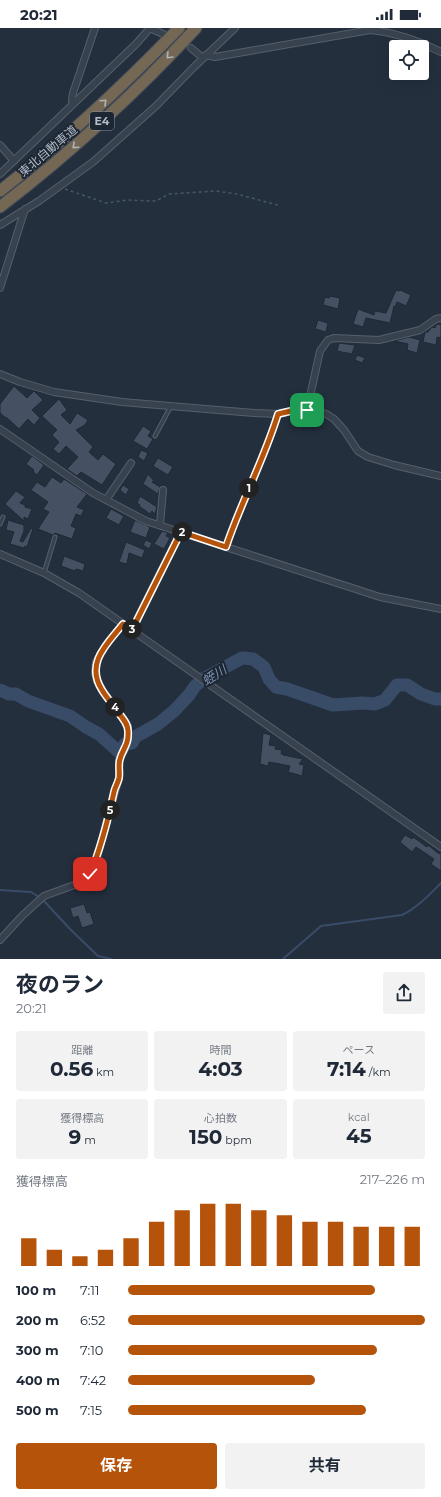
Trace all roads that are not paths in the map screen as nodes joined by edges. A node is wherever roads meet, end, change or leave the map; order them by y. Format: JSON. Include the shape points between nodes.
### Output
{"nodes":[{"id":1,"x":95,"y":28,"type":"edge"},
{"id":2,"x":150,"y":28,"type":"edge"},
{"id":3,"x":179,"y":28,"type":"edge"},
{"id":4,"x":196,"y":28,"type":"edge"},
{"id":5,"x":235,"y":28,"type":"edge"},
{"id":6,"x":163,"y":34,"type":"dead end"},
{"id":7,"x":191,"y":48,"type":"dead end"},
{"id":8,"x":441,"y":52,"type":"edge"},
{"id":9,"x":205,"y":57,"type":"junction"},
{"id":10,"x":74,"y":103,"type":"junction"},
{"id":11,"x":0,"y":145,"type":"edge"},
{"id":12,"x":14,"y":161,"type":"junction"},
{"id":13,"x":0,"y":174,"type":"edge"},
{"id":14,"x":0,"y":191,"type":"edge"},
{"id":15,"x":0,"y":207,"type":"edge"},
{"id":16,"x":25,"y":209,"type":"junction"},
{"id":17,"x":0,"y":225,"type":"edge"},
{"id":18,"x":0,"y":288,"type":"edge"},
{"id":19,"x":441,"y":318,"type":"edge"},
{"id":20,"x":0,"y":374,"type":"edge"},
{"id":21,"x":171,"y":406,"type":"junction"},
{"id":22,"x":307,"y":410,"type":"junction"},
{"id":23,"x":0,"y":429,"type":"edge"},
{"id":24,"x":155,"y":436,"type":"dead end"},
{"id":25,"x":131,"y":463,"type":"dead end"},
{"id":26,"x":441,"y":476,"type":"edge"},
{"id":27,"x":163,"y":490,"type":"dead end"},
{"id":28,"x":106,"y":500,"type":"junction"},
{"id":29,"x":3,"y":517,"type":"dead end"},
{"id":30,"x":0,"y":524,"type":"edge"},
{"id":31,"x":160,"y":526,"type":"junction"},
{"id":32,"x":181,"y":532,"type":"junction"},
{"id":33,"x":55,"y":537,"type":"dead end"},
{"id":34,"x":0,"y":554,"type":"edge"},
{"id":35,"x":44,"y":573,"type":"junction"},
{"id":36,"x":441,"y":609,"type":"edge"},
{"id":37,"x":123,"y":624,"type":"junction"},
{"id":38,"x":132,"y":630,"type":"junction"},
{"id":39,"x":441,"y":847,"type":"edge"},
{"id":40,"x":0,"y":940,"type":"edge"}],
"edges":[{"from":1,"to":10,"type":"street","via":[[73,93]]},
{"from":2,"to":6,"type":"street"},
{"from":2,"to":10,"type":"street"},
{"from":14,"to":3,"type":"highway","name":"東北自動車道","number":"E4","one_way":true,"via":[[42,158],[104,102]]},
{"from":4,"to":15,"type":"highway","name":"東北自動車道","number":"E4","one_way":true,"via":[[73,148]]},
{"from":5,"to":9,"type":"street"},
{"from":7,"to":9,"type":"street"},
{"from":8,"to":9,"type":"street","via":[[411,40],[370,30]]},
{"from":9,"to":16,"type":"street","via":[[135,126],[93,162]]},
{"from":10,"to":12,"type":"street"},
{"from":11,"to":12,"type":"street"},
{"from":12,"to":13,"type":"street"},
{"from":16,"to":17,"type":"street"},
{"from":16,"to":18,"type":"street"},
{"from":19,"to":22,"type":"street","via":[[420,330],[379,340],[328,340],[320,351]]},
{"from":20,"to":21,"type":"street","via":[[54,392]]},
{"from":21,"to":22,"type":"street","via":[[278,414]]},
{"from":21,"to":24,"type":"lane"},
{"from":22,"to":26,"type":"street","via":[[321,411],[334,419],[358,451],[368,457]]},
{"from":23,"to":28,"type":"street"},
{"from":25,"to":28,"type":"street"},
{"from":27,"to":31,"type":"street"},
{"from":28,"to":31,"type":"street"},
{"from":29,"to":30,"type":"lane"},
{"from":31,"to":32,"type":"street"},
{"from":32,"to":36,"type":"street","via":[[380,597]]},
{"from":32,"to":38,"type":"street"},
{"from":33,"to":35,"type":"lane"},
{"from":34,"to":35,"type":"street"},
{"from":35,"to":37,"type":"street","via":[[79,593]]},
{"from":37,"to":38,"type":"street"},
{"from":37,"to":40,"type":"street","via":[[96,662],[95,673],[102,690],[128,726],[127,743],[119,760],[119,778],[96,861],[88,880],[44,896]]},
{"from":38,"to":39,"type":"street"}]}
